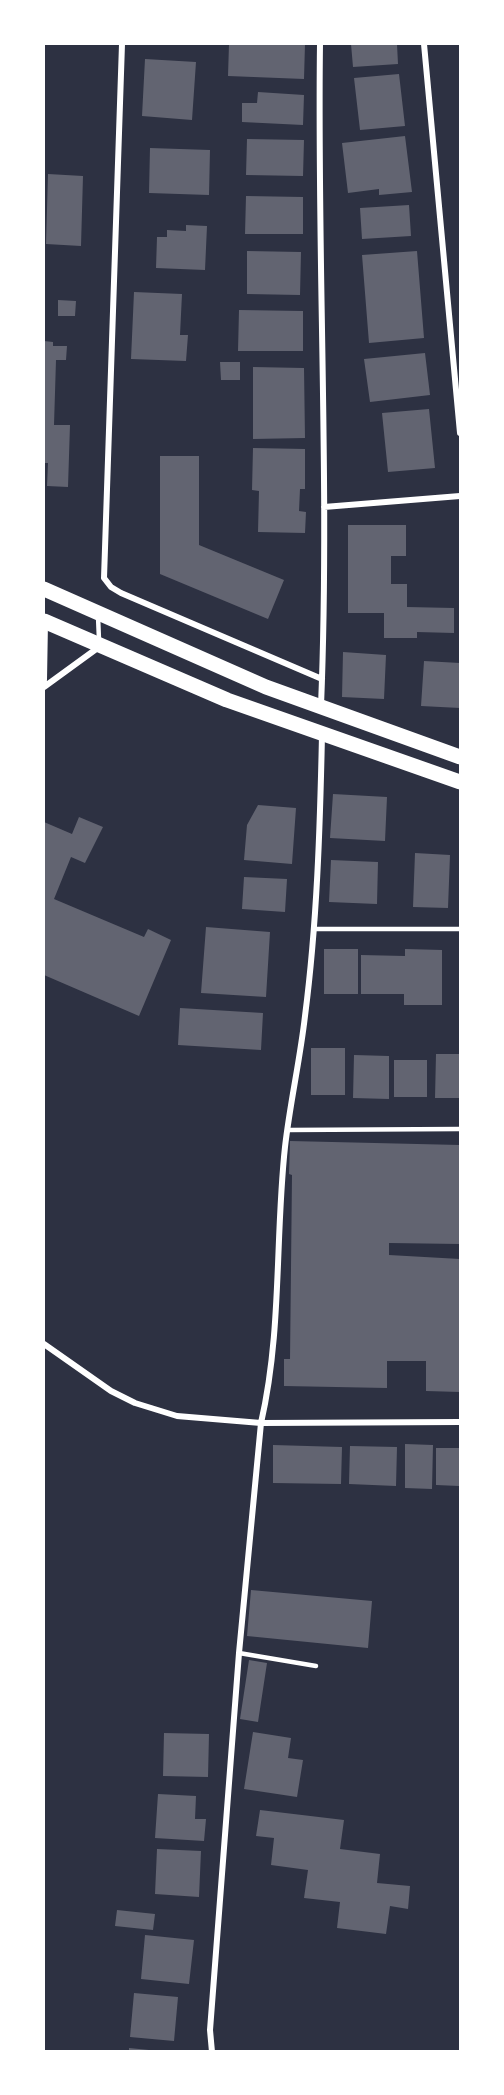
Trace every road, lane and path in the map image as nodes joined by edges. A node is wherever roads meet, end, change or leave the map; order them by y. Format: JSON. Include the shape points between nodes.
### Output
{"nodes":[{"id":1,"x":122,"y":44,"type":"edge"},
{"id":2,"x":320,"y":44,"type":"edge"},
{"id":3,"x":424,"y":44,"type":"edge"},
{"id":4,"x":460,"y":433,"type":"edge"},
{"id":5,"x":460,"y":496,"type":"edge"},
{"id":6,"x":324,"y":507,"type":"junction"},
{"id":7,"x":44,"y":589,"type":"edge"},
{"id":8,"x":98,"y":615,"type":"junction"},
{"id":9,"x":44,"y":621,"type":"edge"},
{"id":10,"x":99,"y":646,"type":"junction"},
{"id":11,"x":322,"y":679,"type":"junction"},
{"id":12,"x":44,"y":680,"type":"edge"},
{"id":13,"x":44,"y":687,"type":"edge"},
{"id":14,"x":321,"y":709,"type":"junction"},
{"id":15,"x":322,"y":734,"type":"junction"},
{"id":16,"x":460,"y":757,"type":"edge"},
{"id":17,"x":460,"y":782,"type":"edge"},
{"id":18,"x":314,"y":929,"type":"junction"},
{"id":19,"x":460,"y":929,"type":"edge"},
{"id":20,"x":460,"y":1129,"type":"edge"},
{"id":21,"x":288,"y":1130,"type":"junction"},
{"id":22,"x":44,"y":1344,"type":"edge"},
{"id":23,"x":460,"y":1422,"type":"edge"},
{"id":24,"x":261,"y":1423,"type":"junction"},
{"id":25,"x":239,"y":1653,"type":"junction"},
{"id":26,"x":316,"y":1666,"type":"dead end"},
{"id":27,"x":212,"y":2052,"type":"edge"}],
"edges":[{"from":1,"to":11,"type":"street","via":[[104,578],[122,593]]},
{"from":2,"to":6,"type":"street","via":[[318,193]]},
{"from":3,"to":4,"type":"street"},
{"from":5,"to":6,"type":"street"},
{"from":6,"to":11,"type":"street"},
{"from":7,"to":8,"type":"main road"},
{"from":8,"to":10,"type":"lane"},
{"from":8,"to":14,"type":"main road"},
{"from":9,"to":10,"type":"main road"},
{"from":9,"to":12,"type":"street"},
{"from":10,"to":13,"type":"street"},
{"from":10,"to":15,"type":"main road","via":[[201,690]]},
{"from":11,"to":14,"type":"street"},
{"from":14,"to":16,"type":"main road"},
{"from":15,"to":17,"type":"main road"},
{"from":15,"to":18,"type":"street"},
{"from":18,"to":19,"type":"lane"},
{"from":18,"to":21,"type":"street"},
{"from":20,"to":21,"type":"lane"},
{"from":21,"to":24,"type":"street","via":[[274,1338]]},
{"from":22,"to":24,"type":"street","via":[[96,1383],[135,1402],[198,1419]]},
{"from":23,"to":24,"type":"street"},
{"from":24,"to":25,"type":"street"},
{"from":25,"to":26,"type":"lane"},
{"from":25,"to":27,"type":"street","via":[[210,2030]]}]}
